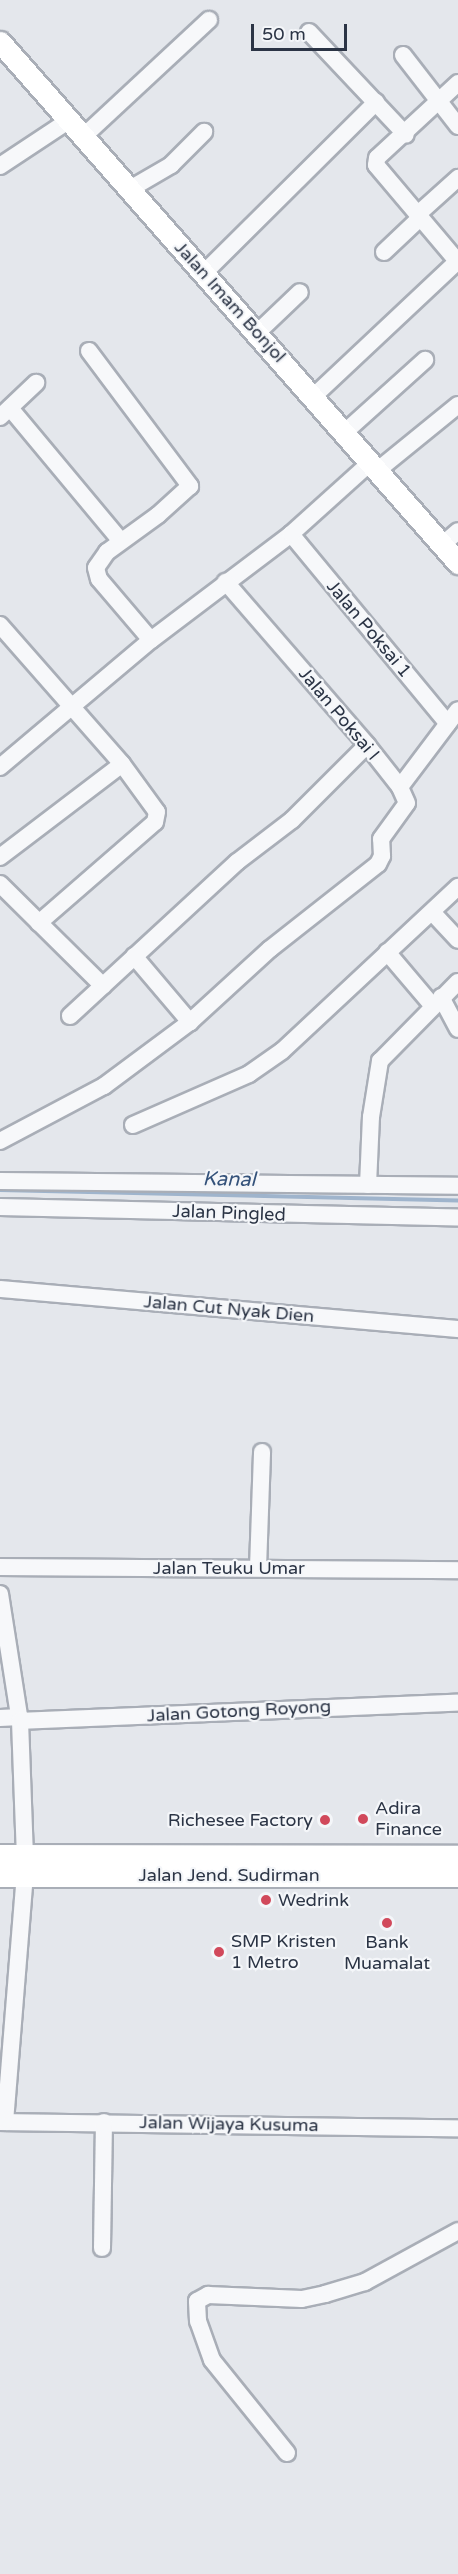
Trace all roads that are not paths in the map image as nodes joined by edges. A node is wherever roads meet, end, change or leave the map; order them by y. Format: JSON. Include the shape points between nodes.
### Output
{"nodes":[{"id":1,"x":209,"y":20,"type":"dead end"},
{"id":2,"x":309,"y":32,"type":"dead end"},
{"id":3,"x":0,"y":42,"type":"edge"},
{"id":4,"x":403,"y":55,"type":"dead end"},
{"id":5,"x":458,"y":83,"type":"edge"},
{"id":6,"x":376,"y":102,"type":"junction"},
{"id":7,"x":439,"y":105,"type":"junction"},
{"id":8,"x":68,"y":121,"type":"junction"},
{"id":9,"x":458,"y":126,"type":"edge"},
{"id":10,"x":204,"y":132,"type":"dead end"},
{"id":11,"x":406,"y":135,"type":"junction"},
{"id":12,"x":83,"y":137,"type":"junction"},
{"id":13,"x":0,"y":166,"type":"edge"},
{"id":14,"x":458,"y":178,"type":"edge"},
{"id":15,"x":130,"y":189,"type":"junction"},
{"id":16,"x":419,"y":216,"type":"junction"},
{"id":17,"x":384,"y":252,"type":"dead end"},
{"id":18,"x":458,"y":261,"type":"edge"},
{"id":19,"x":203,"y":274,"type":"junction"},
{"id":20,"x":300,"y":292,"type":"dead end"},
{"id":21,"x":257,"y":333,"type":"junction"},
{"id":22,"x":89,"y":351,"type":"dead end"},
{"id":23,"x":424,"y":360,"type":"dead end"},
{"id":24,"x":36,"y":383,"type":"dead end"},
{"id":25,"x":314,"y":396,"type":"junction"},
{"id":26,"x":458,"y":405,"type":"edge"},
{"id":27,"x":5,"y":412,"type":"edge"},
{"id":28,"x":345,"y":432,"type":"junction"},
{"id":29,"x":375,"y":466,"type":"junction"},
{"id":30,"x":291,"y":534,"type":"junction"},
{"id":31,"x":450,"y":538,"type":"edge"},
{"id":32,"x":121,"y":542,"type":"junction"},
{"id":33,"x":458,"y":563,"type":"edge"},
{"id":34,"x":226,"y":582,"type":"junction"},
{"id":35,"x":2,"y":631,"type":"edge"},
{"id":36,"x":151,"y":640,"type":"junction"},
{"id":37,"x":70,"y":707,"type":"junction"},
{"id":38,"x":458,"y":710,"type":"edge"},
{"id":39,"x":448,"y":724,"type":"junction"},
{"id":40,"x":367,"y":746,"type":"junction"},
{"id":41,"x":122,"y":764,"type":"junction"},
{"id":42,"x":0,"y":767,"type":"edge"},
{"id":43,"x":400,"y":788,"type":"junction"},
{"id":44,"x":0,"y":857,"type":"edge"},
{"id":45,"x":0,"y":884,"type":"edge"},
{"id":46,"x":458,"y":887,"type":"edge"},
{"id":47,"x":432,"y":912,"type":"junction"},
{"id":48,"x":39,"y":923,"type":"junction"},
{"id":49,"x":458,"y":940,"type":"edge"},
{"id":50,"x":387,"y":952,"type":"junction"},
{"id":51,"x":134,"y":956,"type":"junction"},
{"id":52,"x":458,"y":982,"type":"edge"},
{"id":53,"x":103,"y":986,"type":"junction"},
{"id":54,"x":436,"y":1001,"type":"junction"},
{"id":55,"x":70,"y":1016,"type":"dead end"},
{"id":56,"x":190,"y":1022,"type":"junction"},
{"id":57,"x":458,"y":1029,"type":"edge"},
{"id":58,"x":133,"y":1125,"type":"dead end"},
{"id":59,"x":0,"y":1141,"type":"edge"},
{"id":60,"x":0,"y":1181,"type":"edge"},
{"id":61,"x":368,"y":1185,"type":"junction"},
{"id":62,"x":458,"y":1186,"type":"edge"},
{"id":63,"x":0,"y":1207,"type":"edge"},
{"id":64,"x":458,"y":1217,"type":"edge"},
{"id":65,"x":0,"y":1289,"type":"edge"},
{"id":66,"x":458,"y":1329,"type":"edge"},
{"id":67,"x":262,"y":1452,"type":"dead end"},
{"id":68,"x":0,"y":1567,"type":"edge"},
{"id":69,"x":258,"y":1568,"type":"junction"},
{"id":70,"x":458,"y":1570,"type":"edge"},
{"id":71,"x":0,"y":1594,"type":"edge"},
{"id":72,"x":458,"y":1703,"type":"edge"},
{"id":73,"x":0,"y":1718,"type":"edge"},
{"id":74,"x":20,"y":1719,"type":"junction"},
{"id":75,"x":0,"y":1857,"type":"edge"},
{"id":76,"x":458,"y":1858,"type":"edge"},
{"id":77,"x":25,"y":1866,"type":"junction"},
{"id":78,"x":144,"y":1866,"type":"junction"},
{"id":79,"x":0,"y":1875,"type":"edge"},
{"id":80,"x":458,"y":1875,"type":"edge"},
{"id":81,"x":3,"y":2122,"type":"edge"},
{"id":82,"x":104,"y":2122,"type":"junction"},
{"id":83,"x":458,"y":2128,"type":"edge"},
{"id":84,"x":458,"y":2231,"type":"edge"},
{"id":85,"x":102,"y":2248,"type":"dead end"},
{"id":86,"x":287,"y":2453,"type":"dead end"}],
"edges":[{"from":1,"to":12,"type":"street"},
{"from":2,"to":6,"type":"street"},
{"from":3,"to":8,"type":"main road","name":"Jalan Imam Bonjol"},
{"from":4,"to":7,"type":"street"},
{"from":5,"to":7,"type":"street"},
{"from":6,"to":11,"type":"street"},
{"from":6,"to":19,"type":"street"},
{"from":7,"to":9,"type":"street"},
{"from":7,"to":11,"type":"street"},
{"from":8,"to":12,"type":"main road","name":"Jalan Imam Bonjol"},
{"from":8,"to":13,"type":"street"},
{"from":10,"to":15,"type":"street","via":[[171,165]]},
{"from":11,"to":16,"type":"street","via":[[377,158],[376,165]]},
{"from":12,"to":15,"type":"main road","name":"Jalan Imam Bonjol"},
{"from":14,"to":16,"type":"street"},
{"from":15,"to":19,"type":"main road","name":"Jalan Imam Bonjol"},
{"from":16,"to":17,"type":"street"},
{"from":16,"to":18,"type":"street"},
{"from":18,"to":25,"type":"street"},
{"from":19,"to":21,"type":"main road","name":"Jalan Imam Bonjol"},
{"from":20,"to":21,"type":"street"},
{"from":21,"to":25,"type":"main road","name":"Jalan Imam Bonjol"},
{"from":22,"to":32,"type":"street","via":[[190,486]]},
{"from":23,"to":28,"type":"street"},
{"from":24,"to":27,"type":"street"},
{"from":25,"to":28,"type":"main road","name":"Jalan Imam Bonjol"},
{"from":26,"to":29,"type":"street"},
{"from":27,"to":32,"type":"street"},
{"from":28,"to":29,"type":"main road","name":"Jalan Imam Bonjol"},
{"from":29,"to":30,"type":"street"},
{"from":29,"to":31,"type":"main road","name":"Jalan Imam Bonjol"},
{"from":30,"to":34,"type":"street"},
{"from":30,"to":39,"type":"street","name":"Jalan Poksai 1"},
{"from":31,"to":33,"type":"main road","name":"Jalan Imam Bonjol"},
{"from":32,"to":36,"type":"street","via":[[107,552],[96,573]]},
{"from":34,"to":36,"type":"street"},
{"from":34,"to":40,"type":"street","name":"Jalan Poksai I"},
{"from":35,"to":37,"type":"street"},
{"from":36,"to":37,"type":"street"},
{"from":37,"to":41,"type":"street"},
{"from":37,"to":42,"type":"street"},
{"from":38,"to":39,"type":"street"},
{"from":39,"to":43,"type":"street"},
{"from":40,"to":43,"type":"street","name":"Jalan Poksai I"},
{"from":40,"to":51,"type":"street","via":[[292,820],[237,862]]},
{"from":41,"to":44,"type":"street"},
{"from":41,"to":48,"type":"street","via":[[153,805],[157,820]]},
{"from":43,"to":56,"type":"street","via":[[407,803],[381,839],[382,856],[378,864],[270,948]]},
{"from":45,"to":48,"type":"street"},
{"from":46,"to":47,"type":"street"},
{"from":47,"to":49,"type":"street"},
{"from":47,"to":50,"type":"street"},
{"from":48,"to":53,"type":"street"},
{"from":50,"to":54,"type":"street"},
{"from":50,"to":58,"type":"street","via":[[317,1020],[261,1066]]},
{"from":51,"to":53,"type":"street"},
{"from":51,"to":56,"type":"street"},
{"from":52,"to":54,"type":"street"},
{"from":53,"to":55,"type":"street"},
{"from":54,"to":57,"type":"street"},
{"from":54,"to":61,"type":"street","via":[[380,1061],[376,1071]]},
{"from":56,"to":59,"type":"street","via":[[104,1086]]},
{"from":60,"to":61,"type":"street"},
{"from":61,"to":62,"type":"street"},
{"from":63,"to":64,"type":"street","name":"Jalan Pingled"},
{"from":65,"to":66,"type":"street","name":"Jalan Cut Nyak Dien"},
{"from":67,"to":69,"type":"street"},
{"from":68,"to":69,"type":"street","name":"Jalan Teuku Umar"},
{"from":69,"to":70,"type":"street","name":"Jalan Teuku Umar"},
{"from":71,"to":74,"type":"street"},
{"from":72,"to":74,"type":"street","name":"Jalan Gotong Royong"},
{"from":73,"to":74,"type":"street","name":"Jalan Gotong Royong"},
{"from":74,"to":77,"type":"street"},
{"from":75,"to":77,"type":"highway","name":"Jalan Jend. Sudirman"},
{"from":76,"to":78,"type":"highway","name":"Jalan Jend. Sudirman"},
{"from":77,"to":78,"type":"highway","name":"Jalan Jend. Sudirman"},
{"from":77,"to":79,"type":"highway","name":"Jalan Jend. Sudirman"},
{"from":77,"to":81,"type":"street"},
{"from":78,"to":80,"type":"highway","name":"Jalan Jend. Sudirman"},
{"from":81,"to":82,"type":"street","name":"Jalan Wijaya Kusuma"},
{"from":82,"to":83,"type":"street","name":"Jalan Wijaya Kusuma"},
{"from":82,"to":85,"type":"street"},
{"from":84,"to":86,"type":"street","via":[[374,2278],[325,2294],[302,2299],[201,2297],[196,2307],[203,2337],[221,2375]]}]}
